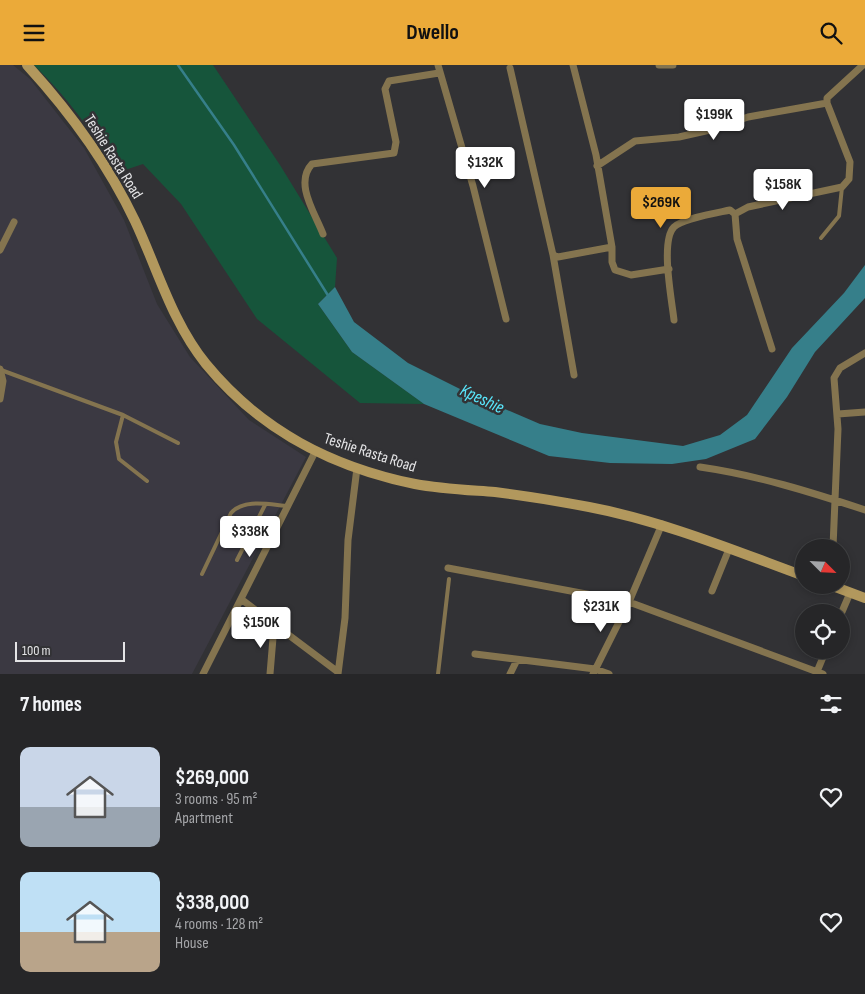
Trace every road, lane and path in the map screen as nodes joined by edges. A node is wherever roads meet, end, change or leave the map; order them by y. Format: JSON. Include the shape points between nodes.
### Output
{"nodes":[{"id":1,"x":27,"y":65,"type":"edge"},
{"id":2,"x":438,"y":65,"type":"edge"},
{"id":3,"x":573,"y":65,"type":"edge"},
{"id":4,"x":659,"y":65,"type":"edge"},
{"id":5,"x":673,"y":65,"type":"edge"},
{"id":6,"x":863,"y":65,"type":"edge"},
{"id":7,"x":510,"y":68,"type":"dead end"},
{"id":8,"x":440,"y":73,"type":"junction"},
{"id":9,"x":827,"y":103,"type":"junction"},
{"id":10,"x":597,"y":166,"type":"junction"},
{"id":11,"x":842,"y":187,"type":"junction"},
{"id":12,"x":735,"y":214,"type":"junction"},
{"id":13,"x":14,"y":222,"type":"dead end"},
{"id":14,"x":323,"y":234,"type":"dead end"},
{"id":15,"x":821,"y":238,"type":"dead end"},
{"id":16,"x":612,"y":247,"type":"junction"},
{"id":17,"x":0,"y":250,"type":"edge"},
{"id":18,"x":553,"y":255,"type":"junction"},
{"id":19,"x":669,"y":269,"type":"junction"},
{"id":20,"x":506,"y":319,"type":"dead end"},
{"id":21,"x":674,"y":320,"type":"dead end"},
{"id":22,"x":772,"y":349,"type":"dead end"},
{"id":23,"x":865,"y":353,"type":"edge"},
{"id":24,"x":0,"y":370,"type":"edge"},
{"id":25,"x":574,"y":375,"type":"dead end"},
{"id":26,"x":0,"y":399,"type":"edge"},
{"id":27,"x":865,"y":412,"type":"edge"},
{"id":28,"x":123,"y":415,"type":"junction"},
{"id":29,"x":838,"y":415,"type":"junction"},
{"id":30,"x":178,"y":443,"type":"dead end"},
{"id":31,"x":315,"y":452,"type":"junction"},
{"id":32,"x":700,"y":467,"type":"dead end"},
{"id":33,"x":357,"y":468,"type":"junction"},
{"id":34,"x":147,"y":481,"type":"dead end"},
{"id":35,"x":836,"y":501,"type":"junction"},
{"id":36,"x":265,"y":505,"type":"junction"},
{"id":37,"x":289,"y":506,"type":"junction"},
{"id":38,"x":865,"y":510,"type":"edge"},
{"id":39,"x":662,"y":524,"type":"junction"},
{"id":40,"x":834,"y":539,"type":"edge"},
{"id":41,"x":729,"y":549,"type":"junction"},
{"id":42,"x":237,"y":560,"type":"dead end"},
{"id":43,"x":448,"y":568,"type":"dead end"},
{"id":44,"x":795,"y":573,"type":"edge"},
{"id":45,"x":202,"y":574,"type":"dead end"},
{"id":46,"x":449,"y":579,"type":"dead end"},
{"id":47,"x":712,"y":591,"type":"dead end"},
{"id":48,"x":850,"y":593,"type":"edge"},
{"id":49,"x":865,"y":598,"type":"edge"},
{"id":50,"x":241,"y":599,"type":"junction"},
{"id":51,"x":629,"y":602,"type":"junction"},
{"id":52,"x":274,"y":626,"type":"junction"},
{"id":53,"x":475,"y":654,"type":"dead end"},
{"id":54,"x":823,"y":659,"type":"edge"},
{"id":55,"x":516,"y":660,"type":"junction"},
{"id":56,"x":594,"y":671,"type":"edge"},
{"id":57,"x":338,"y":673,"type":"edge"},
{"id":58,"x":819,"y":673,"type":"edge"},
{"id":59,"x":203,"y":674,"type":"edge"},
{"id":60,"x":270,"y":674,"type":"edge"},
{"id":61,"x":438,"y":674,"type":"edge"},
{"id":62,"x":510,"y":674,"type":"edge"},
{"id":63,"x":610,"y":674,"type":"edge"}],
"edges":[{"from":1,"to":31,"type":"main road","name":"Teshie Rasta Road","via":[[78,127],[117,187],[173,313],[194,348],[243,402],[286,435]]},
{"from":2,"to":8,"type":"street"},
{"from":3,"to":10,"type":"street"},
{"from":4,"to":5,"type":"street"},
{"from":6,"to":9,"type":"street","via":[[830,94]]},
{"from":7,"to":18,"type":"street"},
{"from":8,"to":14,"type":"street","via":[[389,81],[387,84],[385,89],[396,142],[394,153],[312,164],[308,169],[304,175],[304,186]]},
{"from":8,"to":20,"type":"street","via":[[473,186]]},
{"from":9,"to":10,"type":"street","via":[[748,117],[679,137],[635,141]]},
{"from":9,"to":11,"type":"street","via":[[850,162],[849,179]]},
{"from":10,"to":16,"type":"street"},
{"from":11,"to":12,"type":"street","via":[[748,207]]},
{"from":11,"to":15,"type":"lane","via":[[838,216]]},
{"from":12,"to":19,"type":"street","via":[[730,210],[673,228],[669,238]]},
{"from":12,"to":22,"type":"street","via":[[734,226]]},
{"from":13,"to":17,"type":"street"},
{"from":16,"to":18,"type":"street","via":[[558,257]]},
{"from":16,"to":19,"type":"street","via":[[612,262],[615,270],[621,273],[630,275]]},
{"from":18,"to":25,"type":"street"},
{"from":19,"to":21,"type":"street"},
{"from":23,"to":29,"type":"street","via":[[834,374]]},
{"from":24,"to":26,"type":"street","via":[[3,381]]},
{"from":24,"to":28,"type":"lane"},
{"from":27,"to":29,"type":"street"},
{"from":28,"to":30,"type":"lane"},
{"from":28,"to":34,"type":"lane","via":[[116,442],[119,459]]},
{"from":29,"to":35,"type":"street"},
{"from":31,"to":33,"type":"main road","name":"Teshie Rasta Road"},
{"from":31,"to":37,"type":"street"},
{"from":32,"to":35,"type":"street","via":[[734,472]]},
{"from":33,"to":39,"type":"main road","name":"Teshie Rasta Road","via":[[416,484],[587,506]]},
{"from":33,"to":57,"type":"street"},
{"from":35,"to":38,"type":"street"},
{"from":35,"to":40,"type":"street"},
{"from":36,"to":37,"type":"lane"},
{"from":36,"to":42,"type":"lane"},
{"from":36,"to":45,"type":"lane","via":[[236,507]]},
{"from":37,"to":50,"type":"street"},
{"from":39,"to":41,"type":"main road","name":"Teshie Rasta Road"},
{"from":39,"to":51,"type":"street"},
{"from":41,"to":44,"type":"main road","name":"Teshie Rasta Road"},
{"from":41,"to":47,"type":"street"},
{"from":43,"to":51,"type":"street"},
{"from":46,"to":61,"type":"lane"},
{"from":48,"to":49,"type":"main road"},
{"from":50,"to":52,"type":"street"},
{"from":50,"to":59,"type":"street"},
{"from":51,"to":56,"type":"street"},
{"from":51,"to":58,"type":"street"},
{"from":52,"to":57,"type":"street"},
{"from":52,"to":60,"type":"street"},
{"from":53,"to":55,"type":"street"},
{"from":54,"to":58,"type":"street"},
{"from":55,"to":56,"type":"street"},
{"from":55,"to":62,"type":"street"},
{"from":56,"to":63,"type":"street"}]}
